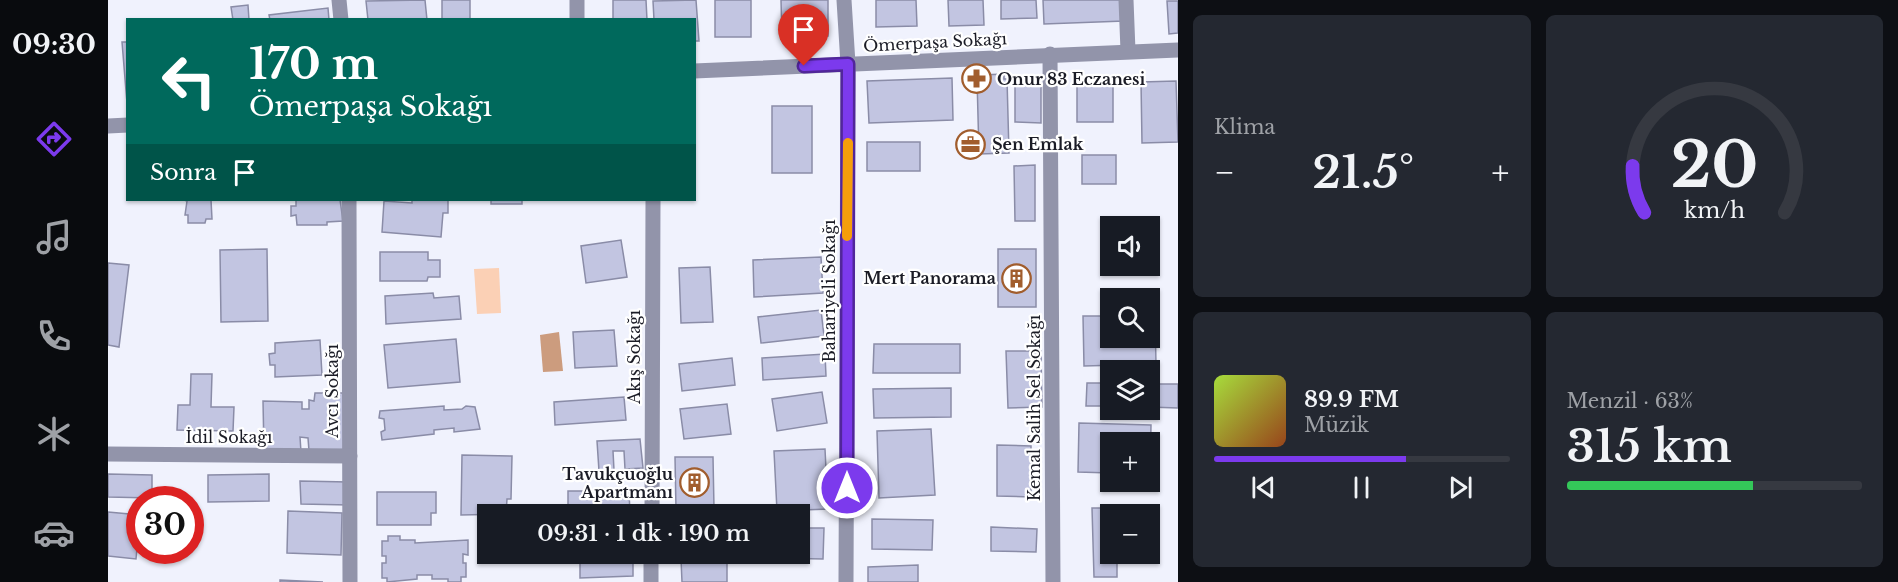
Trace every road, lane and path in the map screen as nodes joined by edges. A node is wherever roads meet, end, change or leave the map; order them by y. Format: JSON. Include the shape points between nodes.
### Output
{"nodes":[{"id":1,"x":339,"y":0,"type":"edge"},
{"id":2,"x":577,"y":0,"type":"edge"},
{"id":3,"x":844,"y":0,"type":"edge"},
{"id":4,"x":1126,"y":0,"type":"edge"},
{"id":5,"x":341,"y":18,"type":"edge"},
{"id":6,"x":577,"y":18,"type":"edge"},
{"id":7,"x":1178,"y":50,"type":"edge"},
{"id":8,"x":1128,"y":51,"type":"junction"},
{"id":9,"x":1050,"y":54,"type":"junction"},
{"id":10,"x":848,"y":64,"type":"junction"},
{"id":11,"x":696,"y":71,"type":"edge"},
{"id":12,"x":126,"y":125,"type":"edge"},
{"id":13,"x":108,"y":126,"type":"edge"},
{"id":14,"x":349,"y":201,"type":"edge"},
{"id":15,"x":653,"y":201,"type":"edge"},
{"id":16,"x":108,"y":454,"type":"edge"},
{"id":17,"x":350,"y":456,"type":"junction"},
{"id":18,"x":651,"y":504,"type":"edge"},
{"id":19,"x":651,"y":564,"type":"edge"},
{"id":20,"x":350,"y":582,"type":"edge"},
{"id":21,"x":651,"y":582,"type":"edge"},
{"id":22,"x":846,"y":582,"type":"edge"},
{"id":23,"x":1053,"y":582,"type":"edge"}],
"edges":[{"from":1,"to":5,"type":"street"},
{"from":2,"to":6,"type":"street"},
{"from":3,"to":10,"type":"street","name":"Bahariyeli Sokağı"},
{"from":4,"to":8,"type":"street"},
{"from":7,"to":8,"type":"street","name":"Ömerpaşa Sokağı"},
{"from":8,"to":9,"type":"street","name":"Ömerpaşa Sokağı"},
{"from":9,"to":10,"type":"street","name":"Ömerpaşa Sokağı"},
{"from":9,"to":23,"type":"street","name":"Kemal Salih Sel Sokağı"},
{"from":10,"to":11,"type":"street","name":"Ömerpaşa Sokağı"},
{"from":10,"to":22,"type":"street","name":"Bahariyeli Sokağı"},
{"from":12,"to":13,"type":"street"},
{"from":14,"to":17,"type":"street","name":"Avcı Sokağı"},
{"from":15,"to":18,"type":"street","name":"Akış Sokağı"},
{"from":16,"to":17,"type":"street","name":"İdil Sokağı"},
{"from":17,"to":20,"type":"street","name":"Avcı Sokağı"},
{"from":19,"to":21,"type":"street"}]}
